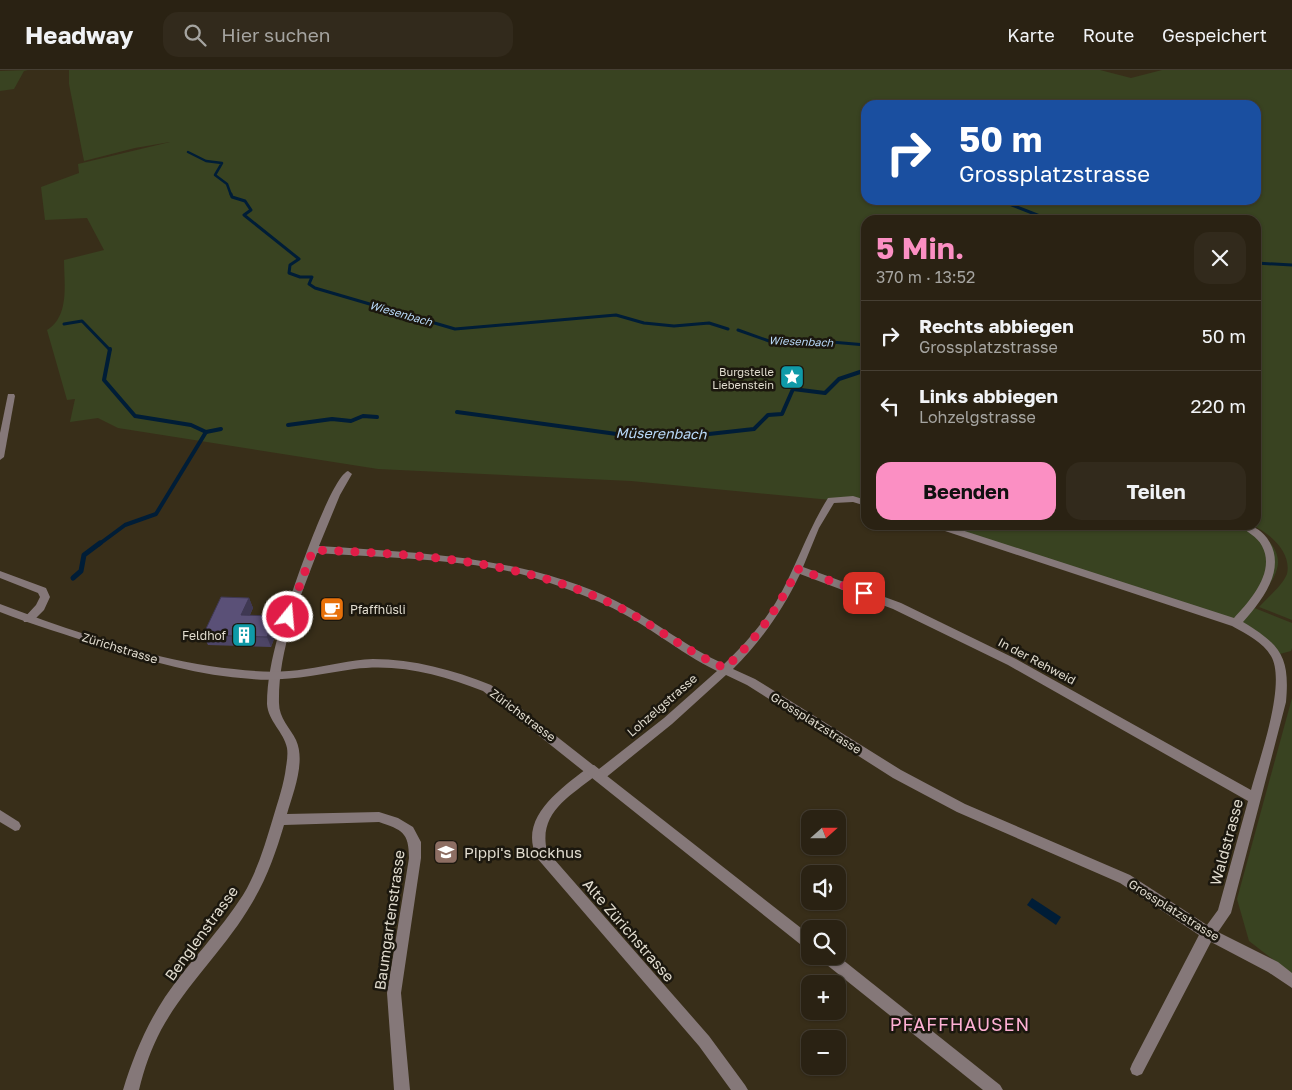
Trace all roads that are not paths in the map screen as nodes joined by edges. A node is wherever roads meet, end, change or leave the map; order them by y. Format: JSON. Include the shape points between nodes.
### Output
{"nodes":[{"id":1,"x":11,"y":396,"type":"dead end"},
{"id":2,"x":0,"y":457,"type":"edge"},
{"id":3,"x":348,"y":474,"type":"dead end"},
{"id":4,"x":861,"y":501,"type":"edge"},
{"id":5,"x":951,"y":530,"type":"edge"},
{"id":6,"x":1256,"y":530,"type":"edge"},
{"id":7,"x":313,"y":550,"type":"junction"},
{"id":8,"x":798,"y":569,"type":"junction"},
{"id":9,"x":0,"y":574,"type":"edge"},
{"id":10,"x":0,"y":608,"type":"edge"},
{"id":11,"x":28,"y":619,"type":"junction"},
{"id":12,"x":1236,"y":623,"type":"junction"},
{"id":13,"x":725,"y":668,"type":"junction"},
{"id":14,"x":275,"y":676,"type":"junction"},
{"id":15,"x":597,"y":772,"type":"junction"},
{"id":16,"x":1254,"y":798,"type":"junction"},
{"id":17,"x":0,"y":815,"type":"edge"},
{"id":18,"x":278,"y":820,"type":"junction"},
{"id":19,"x":15,"y":826,"type":"dead end"},
{"id":20,"x":1209,"y":934,"type":"junction"},
{"id":21,"x":801,"y":936,"type":"edge"},
{"id":22,"x":838,"y":965,"type":"edge"},
{"id":23,"x":1292,"y":982,"type":"edge"},
{"id":24,"x":1137,"y":1069,"type":"dead end"},
{"id":25,"x":131,"y":1090,"type":"edge"},
{"id":26,"x":402,"y":1090,"type":"edge"},
{"id":27,"x":740,"y":1090,"type":"edge"},
{"id":28,"x":995,"y":1090,"type":"edge"}],
"edges":[{"from":1,"to":2,"type":"street"},
{"from":3,"to":7,"type":"street","name":"Benglenstrasse"},
{"from":4,"to":8,"type":"street","name":"Lohzelgstrasse","via":[[831,500]]},
{"from":5,"to":12,"type":"street","name":"Waldstrasse"},
{"from":6,"to":12,"type":"street","via":[[1270,542],[1278,563],[1276,573]]},
{"from":7,"to":13,"type":"street","name":"Grossplatzstrasse","via":[[434,557],[526,572],[611,603],[700,658]]},
{"from":7,"to":14,"type":"street","name":"Benglenstrasse","via":[[291,609]]},
{"from":8,"to":13,"type":"street","name":"Lohzelgstrasse","via":[[772,618]]},
{"from":8,"to":16,"type":"street","name":"In der Rehweid","via":[[897,606],[1012,662]]},
{"from":9,"to":11,"type":"street","via":[[42,591],[45,597]]},
{"from":10,"to":11,"type":"street","name":"Zürichstrasse"},
{"from":11,"to":14,"type":"street","name":"Zürichstrasse","via":[[168,663]]},
{"from":12,"to":16,"type":"street","name":"Waldstrasse","via":[[1268,645],[1283,669],[1280,702]]},
{"from":13,"to":15,"type":"street","name":"Lohzelgstrasse","via":[[670,718]]},
{"from":13,"to":20,"type":"street","name":"Grossplatzstrasse","via":[[897,774],[961,808],[1125,879]]},
{"from":14,"to":15,"type":"street","name":"Zürichstrasse","via":[[371,664],[418,666],[447,672],[487,688]]},
{"from":14,"to":18,"type":"street","name":"Benglenstrasse","via":[[273,705],[277,720],[293,747],[294,764]]},
{"from":15,"to":21,"type":"street","name":"Zürichstrasse"},
{"from":15,"to":27,"type":"street","name":"Alte Zürichstrasse","via":[[545,812],[537,832],[541,854],[704,1041]]},
{"from":16,"to":20,"type":"street","name":"Waldstrasse","via":[[1224,913]]},
{"from":17,"to":19,"type":"street"},
{"from":18,"to":25,"type":"street","name":"Benglenstrasse","via":[[263,867],[247,899],[157,1023],[139,1060]]},
{"from":18,"to":26,"type":"street","name":"Baumgartenstrasse","via":[[379,817],[398,823],[409,831],[415,842],[394,993]]},
{"from":20,"to":23,"type":"street","name":"Grossplatzstrasse","via":[[1273,968]]},
{"from":20,"to":24,"type":"street","name":"Waldstrasse"},
{"from":22,"to":28,"type":"street"}]}
